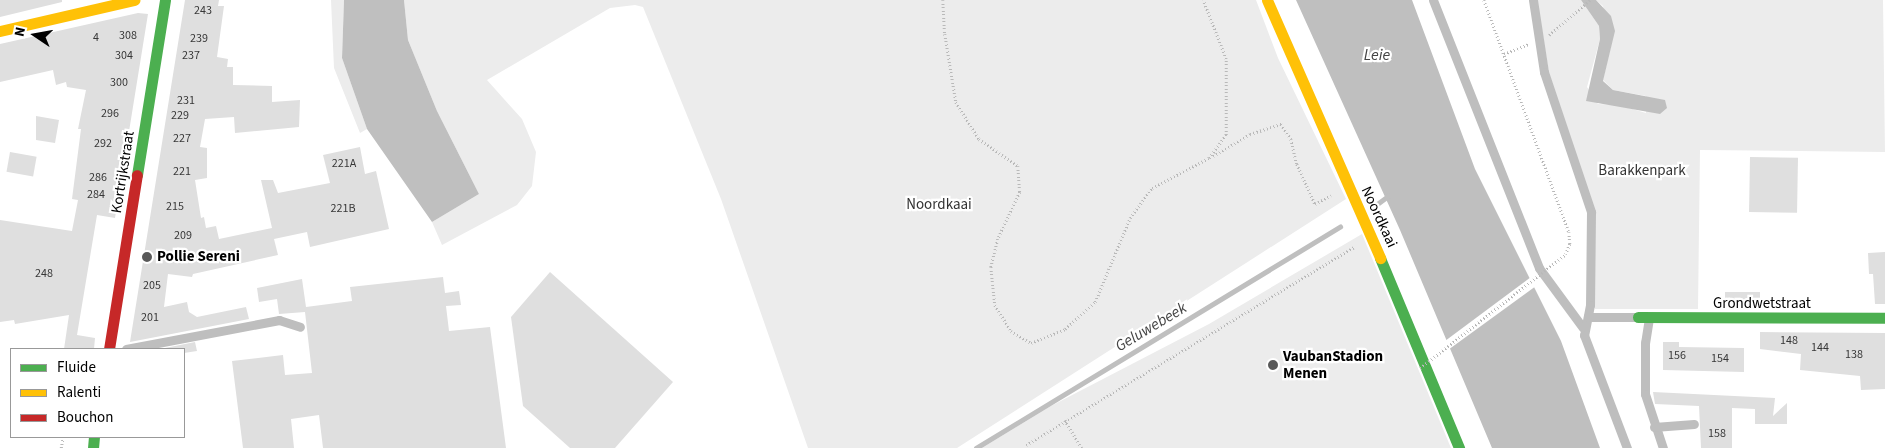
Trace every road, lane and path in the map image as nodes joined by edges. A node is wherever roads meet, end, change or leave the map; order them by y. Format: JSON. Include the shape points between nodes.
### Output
{"nodes":[{"id":1,"x":134,"y":0,"type":"edge"},
{"id":2,"x":165,"y":0,"type":"edge"},
{"id":3,"x":943,"y":0,"type":"edge"},
{"id":4,"x":1203,"y":0,"type":"edge"},
{"id":5,"x":1267,"y":0,"type":"edge"},
{"id":6,"x":1433,"y":0,"type":"edge"},
{"id":7,"x":1484,"y":0,"type":"edge"},
{"id":8,"x":1533,"y":0,"type":"edge"},
{"id":9,"x":1590,"y":0,"type":"edge"},
{"id":10,"x":0,"y":32,"type":"edge"},
{"id":11,"x":1547,"y":36,"type":"dead end"},
{"id":12,"x":1517,"y":48,"type":"dead end"},
{"id":13,"x":1504,"y":54,"type":"junction"},
{"id":14,"x":1209,"y":158,"type":"junction"},
{"id":15,"x":1350,"y":191,"type":"junction"},
{"id":16,"x":1370,"y":233,"type":"junction"},
{"id":17,"x":1588,"y":317,"type":"junction"},
{"id":18,"x":1643,"y":318,"type":"junction"},
{"id":19,"x":1885,"y":318,"type":"edge"},
{"id":20,"x":300,"y":327,"type":"dead end"},
{"id":21,"x":1584,"y":328,"type":"junction"},
{"id":22,"x":109,"y":348,"type":"edge"},
{"id":23,"x":129,"y":348,"type":"edge"},
{"id":24,"x":1420,"y":368,"type":"dead end"},
{"id":25,"x":1065,"y":420,"type":"junction"},
{"id":26,"x":1694,"y":424,"type":"dead end"},
{"id":27,"x":1654,"y":427,"type":"junction"},
{"id":28,"x":1026,"y":445,"type":"dead end"},
{"id":29,"x":1082,"y":448,"type":"edge"},
{"id":30,"x":1459,"y":448,"type":"edge"},
{"id":31,"x":1627,"y":448,"type":"edge"},
{"id":32,"x":1663,"y":448,"type":"edge"}],
"edges":[{"from":1,"to":10,"type":"street"},
{"from":2,"to":22,"type":"street","name":"Kortrijkstraat"},
{"from":3,"to":14,"type":"path","via":[[956,102],[979,139],[1018,166],[1020,192],[998,238],[991,267],[995,305],[1011,331],[1031,343],[1065,329],[1095,302],[1130,218],[1152,188]]},
{"from":4,"to":14,"type":"path","via":[[1226,59],[1226,135]]},
{"from":5,"to":15,"type":"street","name":"Noordkaai"},
{"from":6,"to":21,"type":"lane","via":[[1539,268]]},
{"from":7,"to":13,"type":"path"},
{"from":8,"to":17,"type":"lane","via":[[1544,72],[1591,212]]},
{"from":9,"to":11,"type":"path"},
{"from":12,"to":13,"type":"path"},
{"from":13,"to":24,"type":"path","bridge":true,"via":[[1569,232],[1570,244],[1566,254]]},
{"from":14,"to":15,"type":"path","via":[[1250,134],[1281,124],[1291,139],[1297,164],[1315,204]]},
{"from":15,"to":16,"type":"street","name":"Noordkaai"},
{"from":16,"to":25,"type":"path"},
{"from":16,"to":30,"type":"street","name":"Noordkaai"},
{"from":17,"to":18,"type":"lane"},
{"from":17,"to":21,"type":"lane"},
{"from":18,"to":19,"type":"street","name":"Grondwetstraat"},
{"from":18,"to":27,"type":"lane","via":[[1645,394]]},
{"from":20,"to":23,"type":"lane","via":[[279,320]]},
{"from":21,"to":31,"type":"lane"},
{"from":25,"to":28,"type":"path"},
{"from":25,"to":29,"type":"path"},
{"from":26,"to":27,"type":"lane"},
{"from":27,"to":32,"type":"lane"}]}
